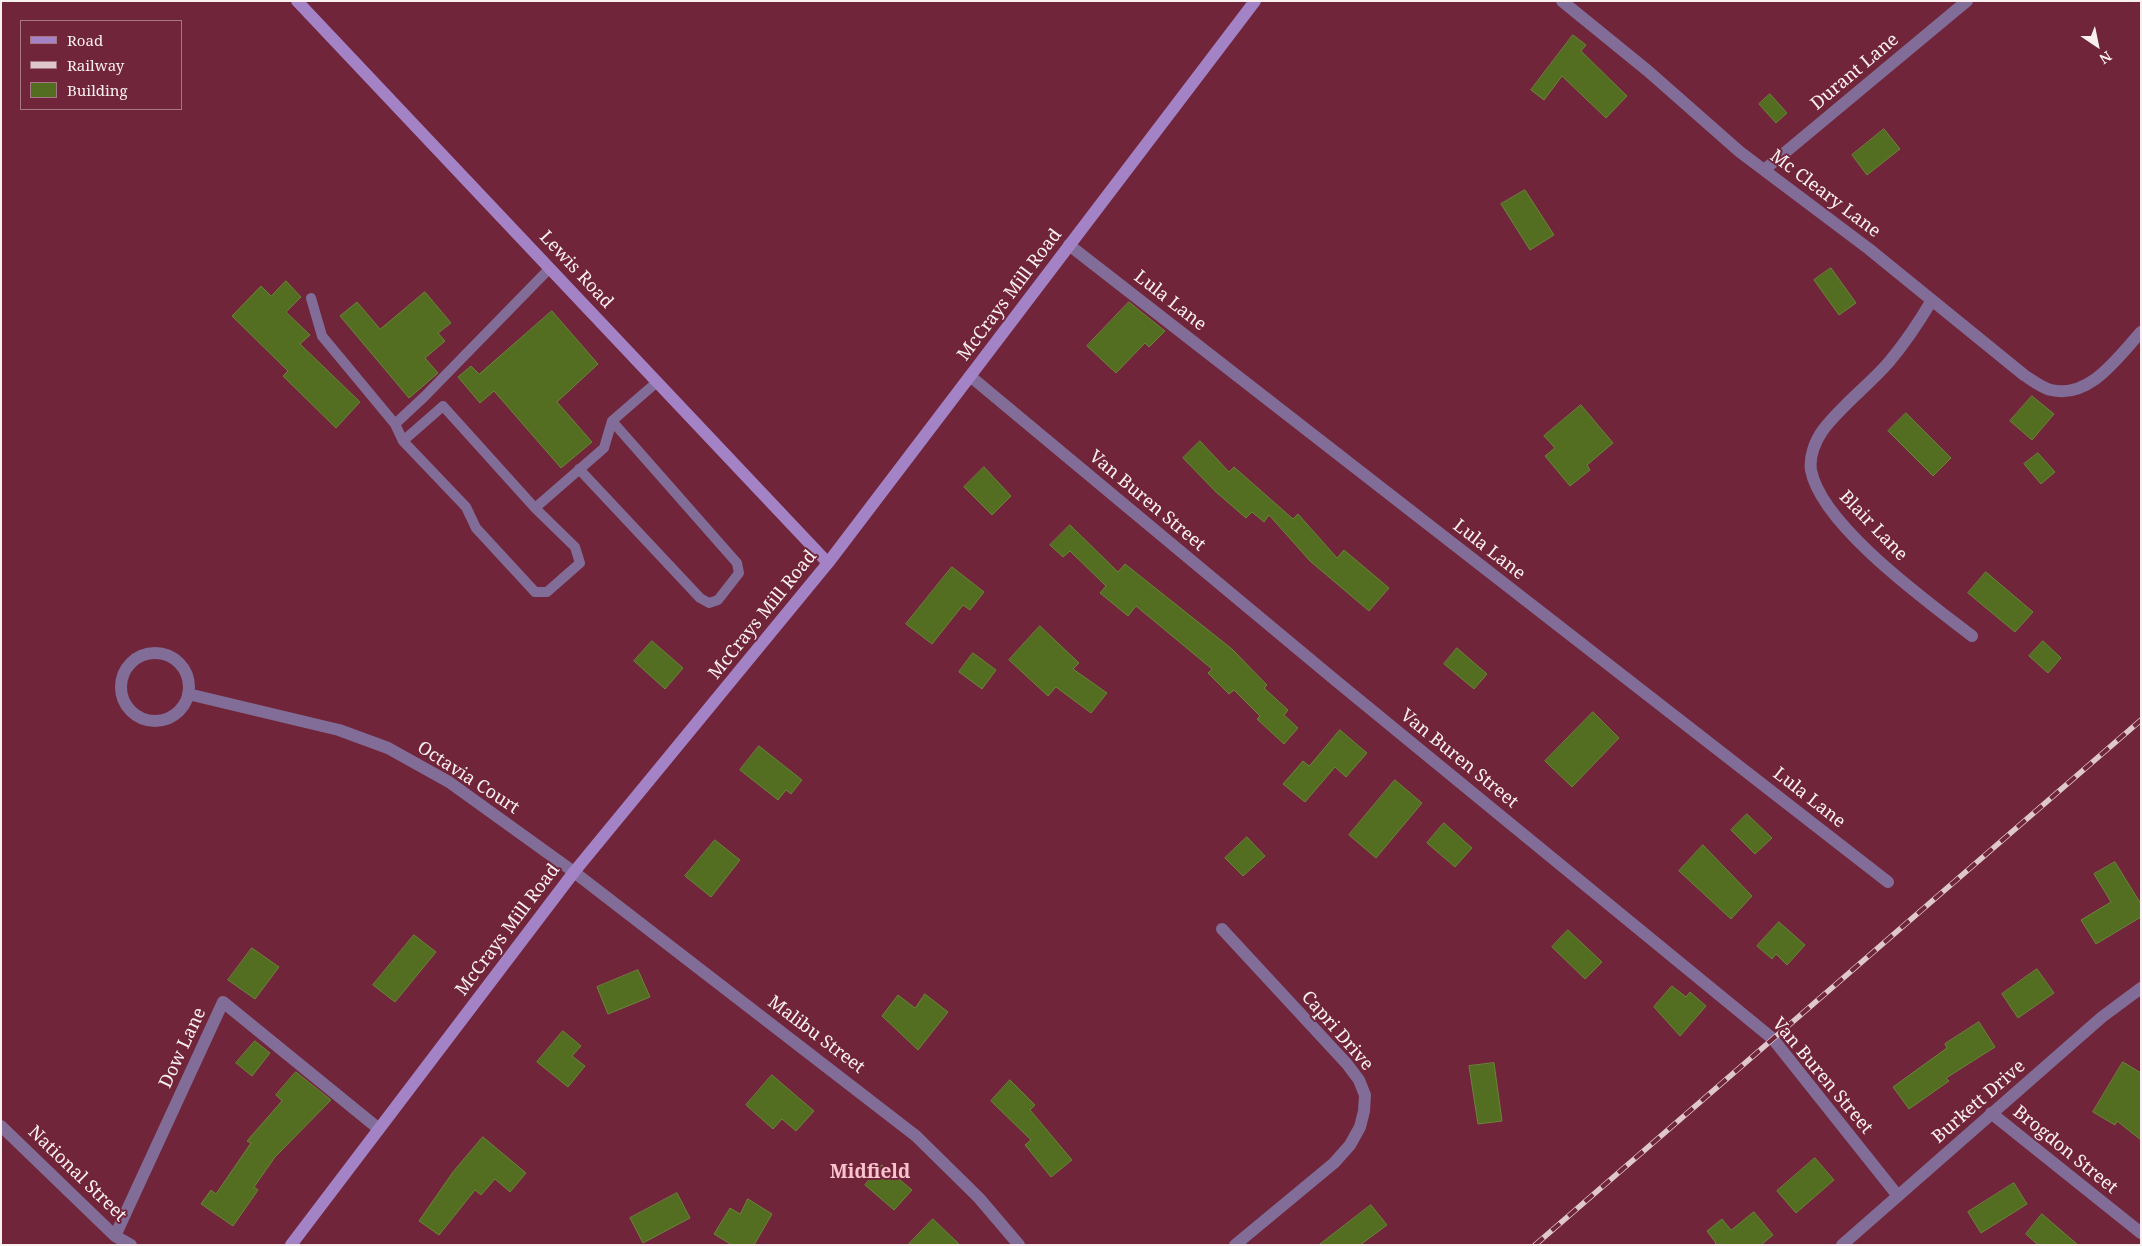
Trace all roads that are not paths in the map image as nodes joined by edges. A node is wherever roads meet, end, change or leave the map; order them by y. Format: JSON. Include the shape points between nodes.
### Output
{"nodes":[{"id":1,"x":297,"y":1,"type":"edge"},
{"id":2,"x":1255,"y":1,"type":"edge"},
{"id":3,"x":1562,"y":1,"type":"edge"},
{"id":4,"x":1967,"y":1,"type":"edge"},
{"id":5,"x":1764,"y":170,"type":"junction"},
{"id":6,"x":1069,"y":245,"type":"junction"},
{"id":7,"x":550,"y":268,"type":"junction"},
{"id":8,"x":311,"y":298,"type":"dead end"},
{"id":9,"x":1932,"y":300,"type":"junction"},
{"id":10,"x":2141,"y":332,"type":"edge"},
{"id":11,"x":970,"y":376,"type":"junction"},
{"id":12,"x":657,"y":382,"type":"junction"},
{"id":13,"x":612,"y":421,"type":"junction"},
{"id":14,"x":395,"y":424,"type":"junction"},
{"id":15,"x":403,"y":441,"type":"junction"},
{"id":16,"x":579,"y":469,"type":"junction"},
{"id":17,"x":535,"y":508,"type":"junction"},
{"id":18,"x":828,"y":564,"type":"junction"},
{"id":19,"x":1972,"y":636,"type":"dead end"},
{"id":20,"x":188,"y":694,"type":"junction"},
{"id":21,"x":574,"y":872,"type":"junction"},
{"id":22,"x":1888,"y":882,"type":"dead end"},
{"id":23,"x":1222,"y":929,"type":"dead end"},
{"id":24,"x":2141,"y":988,"type":"edge"},
{"id":25,"x":1991,"y":1114,"type":"junction"},
{"id":26,"x":1,"y":1126,"type":"edge"},
{"id":27,"x":379,"y":1129,"type":"junction"},
{"id":28,"x":1898,"y":1196,"type":"junction"},
{"id":29,"x":2141,"y":1233,"type":"edge"},
{"id":30,"x":115,"y":1236,"type":"junction"},
{"id":31,"x":131,"y":1245,"type":"edge"},
{"id":32,"x":292,"y":1245,"type":"edge"},
{"id":33,"x":1019,"y":1245,"type":"edge"},
{"id":34,"x":1235,"y":1245,"type":"edge"},
{"id":35,"x":1842,"y":1245,"type":"edge"}],
"edges":[{"from":1,"to":7,"type":"street","name":"Lewis Road"},
{"from":2,"to":6,"type":"street","name":"McCrays Mill Road"},
{"from":3,"to":5,"type":"street","name":"Mc Cleary Lane"},
{"from":4,"to":5,"type":"street","name":"Durant Lane"},
{"from":5,"to":9,"type":"street","name":"Mc Cleary Lane"},
{"from":6,"to":11,"type":"street","name":"McCrays Mill Road"},
{"from":6,"to":22,"type":"street","name":"Lula Lane"},
{"from":7,"to":12,"type":"street","name":"Lewis Road"},
{"from":7,"to":14,"type":"lane"},
{"from":8,"to":14,"type":"lane","via":[[322,336]]},
{"from":9,"to":10,"type":"street","name":"Mc Cleary Lane","via":[[2024,375],[2049,390],[2066,392],[2094,381]]},
{"from":9,"to":19,"type":"street","name":"Blair Lane","via":[[1917,326],[1888,362],[1823,430],[1813,450],[1811,468],[1824,500],[1874,556]]},
{"from":11,"to":18,"type":"street","name":"McCrays Mill Road"},
{"from":11,"to":28,"type":"street","name":"Van Buren Street","via":[[1773,1039]]},
{"from":12,"to":13,"type":"lane"},
{"from":12,"to":18,"type":"street","name":"Lewis Road"},
{"from":13,"to":16,"type":"lane","via":[[604,448]]},
{"from":13,"to":16,"type":"lane","via":[[737,563],[739,573],[718,600],[709,603],[700,598]]},
{"from":14,"to":15,"type":"lane"},
{"from":15,"to":17,"type":"lane","via":[[444,406]]},
{"from":15,"to":17,"type":"lane","via":[[466,507],[476,528],[535,592],[547,592],[580,563],[575,547]]},
{"from":16,"to":17,"type":"lane"},
{"from":18,"to":21,"type":"street","name":"McCrays Mill Road"},
{"from":20,"to":20,"type":"street","via":[[187,675],[167,656],[140,657],[132,662],[122,678],[126,706],[132,713],[149,720],[159,721],[176,714]]},
{"from":20,"to":21,"type":"street","name":"Octavia Court","via":[[339,730],[388,748],[449,782]]},
{"from":21,"to":27,"type":"street","name":"McCrays Mill Road"},
{"from":21,"to":33,"type":"street","name":"Malibu Street","via":[[916,1136],[979,1198]]},
{"from":23,"to":34,"type":"street","name":"Capri Drive","via":[[1347,1064],[1365,1095],[1360,1127],[1334,1163]]},
{"from":24,"to":25,"type":"street","name":"Burkett Drive","via":[[2102,1017]]},
{"from":25,"to":28,"type":"street","name":"Burkett Drive"},
{"from":25,"to":29,"type":"street","name":"Brogdon Street"},
{"from":26,"to":30,"type":"street","name":"National Street"},
{"from":27,"to":30,"type":"street","name":"Dow Lane","via":[[223,1002]]},
{"from":27,"to":32,"type":"street","name":"McCrays Mill Road"},
{"from":28,"to":35,"type":"street","name":"Burkett Drive"},
{"from":30,"to":31,"type":"street","name":"National Street"}]}
